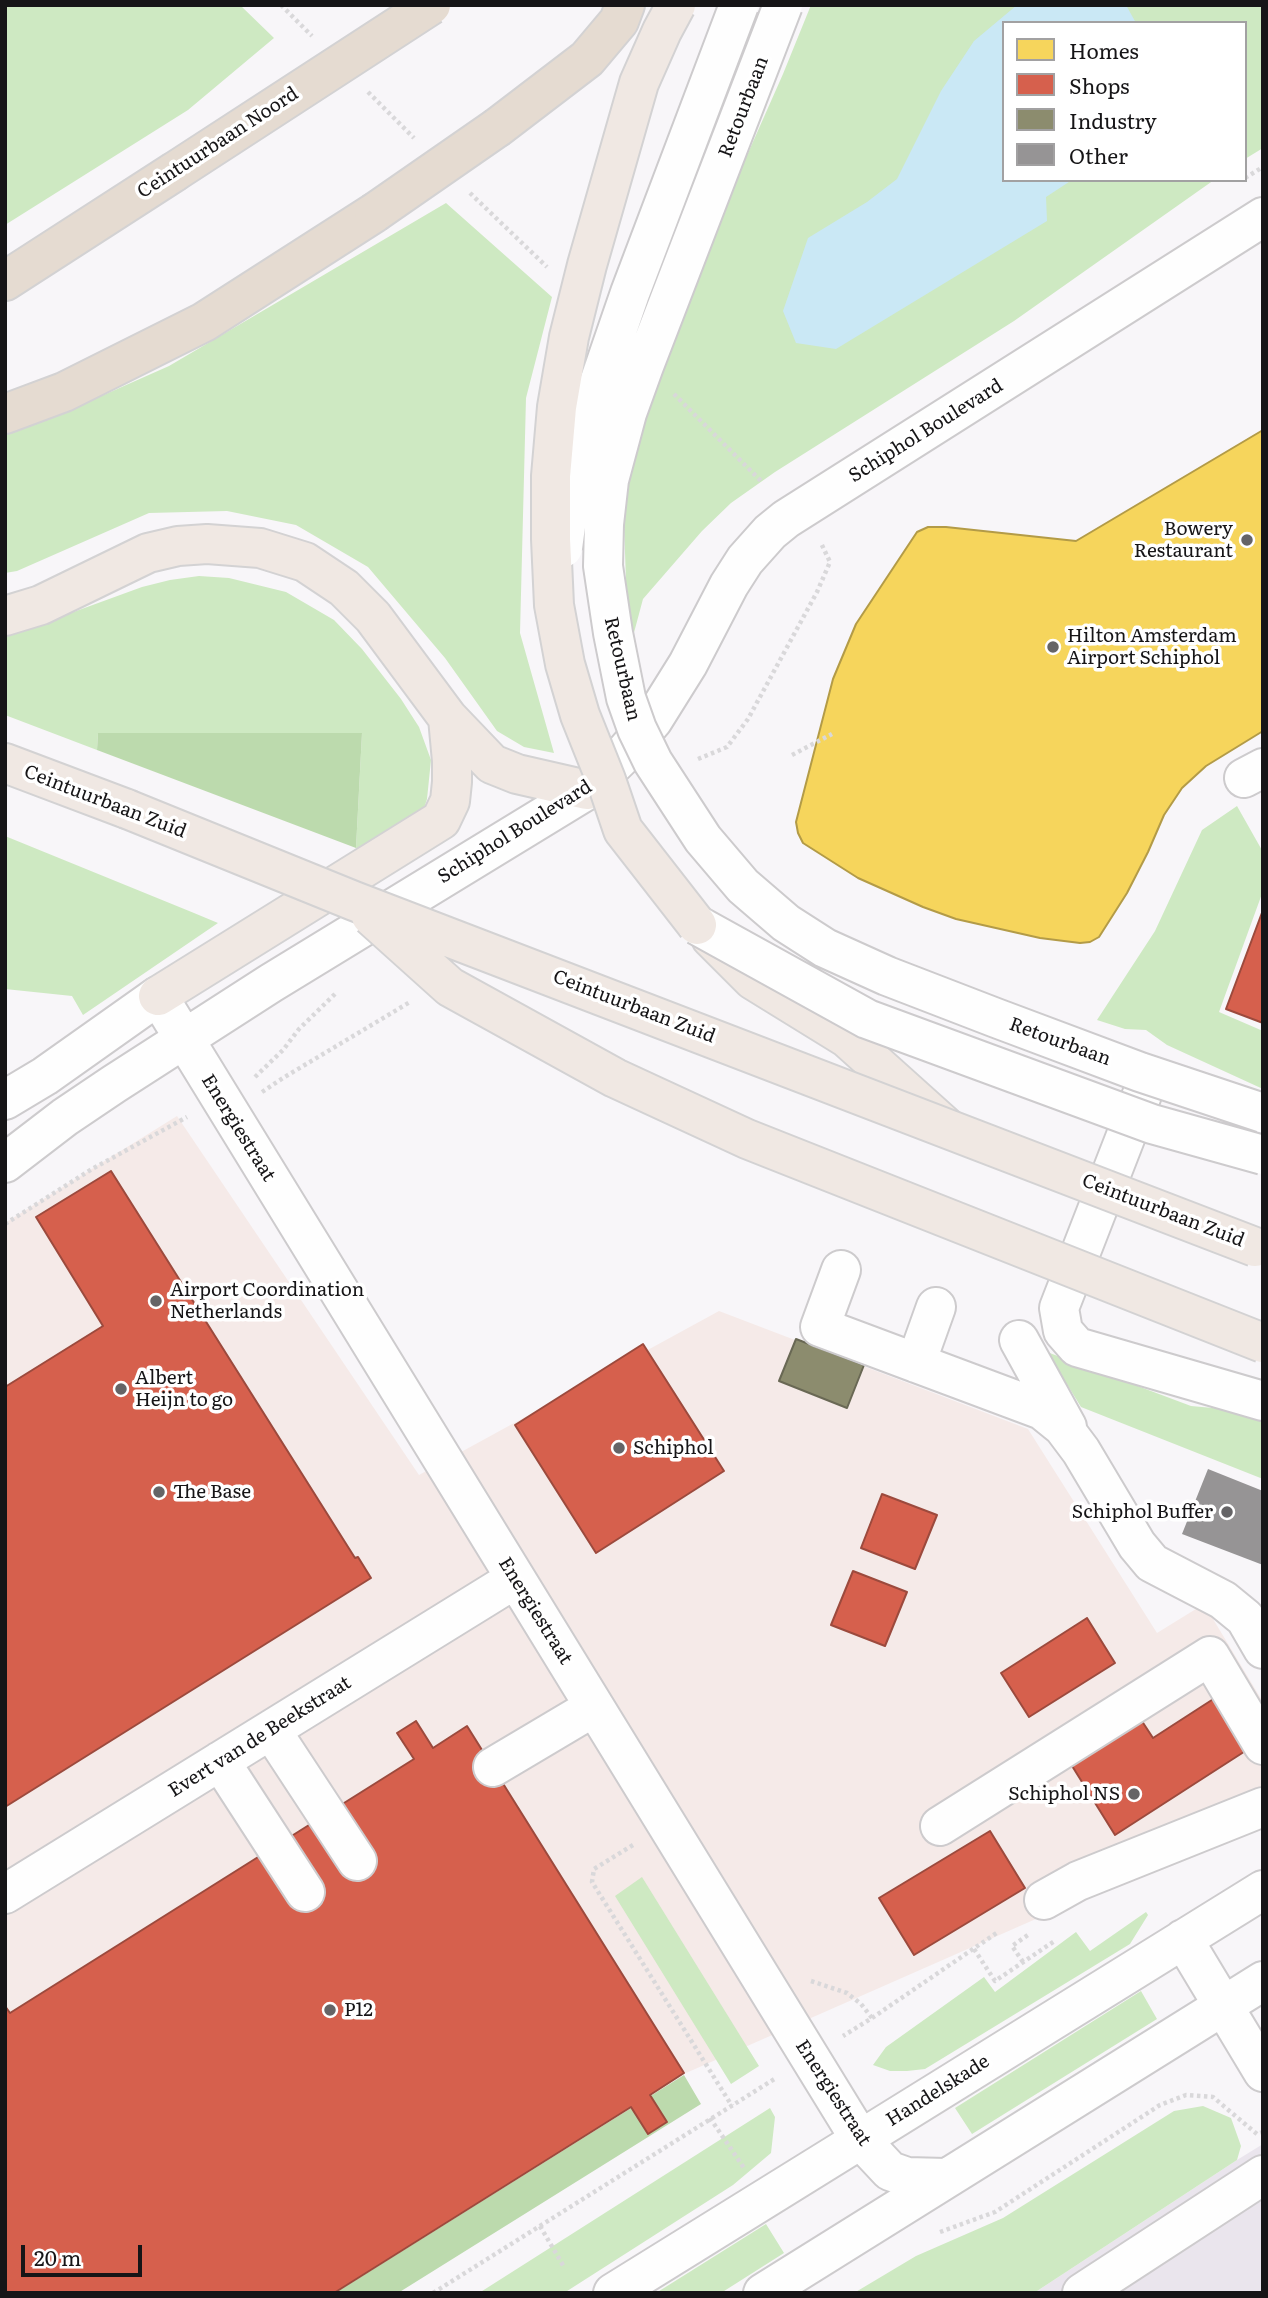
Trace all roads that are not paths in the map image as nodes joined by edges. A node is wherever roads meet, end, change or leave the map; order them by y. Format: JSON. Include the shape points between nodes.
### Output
{"nodes":[{"id":1,"x":431,"y":5,"type":"edge"},
{"id":2,"x":625,"y":5,"type":"edge"},
{"id":3,"x":676,"y":5,"type":"edge"},
{"id":4,"x":739,"y":5,"type":"edge"},
{"id":5,"x":783,"y":5,"type":"edge"},
{"id":6,"x":1263,"y":218,"type":"edge"},
{"id":7,"x":5,"y":281,"type":"edge"},
{"id":8,"x":5,"y":414,"type":"edge"},
{"id":9,"x":554,"y":605,"type":"junction"},
{"id":10,"x":5,"y":616,"type":"edge"},
{"id":11,"x":448,"y":718,"type":"junction"},
{"id":12,"x":5,"y":763,"type":"edge"},
{"id":13,"x":587,"y":790,"type":"junction"},
{"id":14,"x":354,"y":901,"type":"junction"},
{"id":15,"x":697,"y":925,"type":"junction"},
{"id":16,"x":158,"y":996,"type":"junction"},
{"id":17,"x":184,"y":1040,"type":"junction"},
{"id":18,"x":1143,"y":1092,"type":"dead end"},
{"id":19,"x":5,"y":1100,"type":"edge"},
{"id":20,"x":1263,"y":1113,"type":"edge"},
{"id":21,"x":946,"y":1127,"type":"junction"},
{"id":22,"x":1263,"y":1155,"type":"edge"},
{"id":23,"x":5,"y":1163,"type":"edge"},
{"id":24,"x":1263,"y":1250,"type":"edge"},
{"id":25,"x":841,"y":1270,"type":"dead end"},
{"id":26,"x":936,"y":1307,"type":"dead end"},
{"id":27,"x":1019,"y":1340,"type":"dead end"},
{"id":28,"x":1263,"y":1343,"type":"edge"},
{"id":29,"x":916,"y":1363,"type":"junction"},
{"id":30,"x":1263,"y":1401,"type":"edge"},
{"id":31,"x":1081,"y":1451,"type":"junction"},
{"id":32,"x":515,"y":1579,"type":"junction"},
{"id":33,"x":1263,"y":1649,"type":"edge"},
{"id":34,"x":594,"y":1707,"type":"junction"},
{"id":35,"x":271,"y":1730,"type":"junction"},
{"id":36,"x":1263,"y":1745,"type":"edge"},
{"id":37,"x":220,"y":1761,"type":"junction"},
{"id":38,"x":493,"y":1767,"type":"dead end"},
{"id":39,"x":1263,"y":1807,"type":"edge"},
{"id":40,"x":940,"y":1826,"type":"dead end"},
{"id":41,"x":357,"y":1861,"type":"dead end"},
{"id":42,"x":1263,"y":1890,"type":"edge"},
{"id":43,"x":305,"y":1892,"type":"dead end"},
{"id":44,"x":5,"y":1894,"type":"edge"},
{"id":45,"x":1044,"y":1900,"type":"road end"},
{"id":46,"x":1183,"y":1939,"type":"junction"},
{"id":47,"x":1263,"y":1981,"type":"edge"},
{"id":48,"x":1222,"y":2006,"type":"junction"},
{"id":49,"x":1263,"y":2072,"type":"edge"},
{"id":50,"x":860,"y":2139,"type":"junction"},
{"id":51,"x":1263,"y":2175,"type":"edge"},
{"id":52,"x":946,"y":2178,"type":"junction"},
{"id":53,"x":613,"y":2293,"type":"edge"},
{"id":54,"x":763,"y":2293,"type":"edge"},
{"id":55,"x":1082,"y":2293,"type":"edge"}],
"edges":[{"from":1,"to":7,"type":"highway","name":"Ceintuurbaan Noord","bridge":true},
{"from":2,"to":8,"type":"highway","bridge":true,"via":[[620,21],[587,59],[374,213],[204,322],[64,392]]},
{"from":3,"to":9,"type":"main road","bridge":true,"via":[[639,83],[569,337],[551,477]]},
{"from":4,"to":9,"type":"street","bridge":true,"via":[[590,409],[571,489]]},
{"from":5,"to":20,"type":"street","name":"Retourbaan","bridge":true,"via":[[627,413],[609,480],[603,538],[605,588],[626,698],[637,729],[703,839],[735,877],[786,923],[825,948],[996,1018]]},
{"from":6,"to":13,"type":"street","name":"Schiphol Boulevard","via":[[770,532],[729,585],[659,711]]},
{"from":9,"to":15,"type":"main road","bridge":true,"via":[[576,703],[623,830]]},
{"from":10,"to":11,"type":"main road","via":[[41,605],[148,553],[197,545],[260,548],[305,562],[344,588],[373,617]]},
{"from":11,"to":13,"type":"main road","via":[[492,764]]},
{"from":11,"to":16,"type":"main road","via":[[452,782],[441,820]]},
{"from":12,"to":14,"type":"main road","name":"Ceintuurbaan Zuid","bridge":true},
{"from":13,"to":17,"type":"street","name":"Schiphol Boulevard"},
{"from":14,"to":21,"type":"main road","name":"Ceintuurbaan Zuid","bridge":true},
{"from":14,"to":28,"type":"main road","bridge":true,"via":[[450,987],[615,1078],[747,1139]]},
{"from":15,"to":21,"type":"main road","bridge":true,"via":[[753,980],[847,1038]]},
{"from":15,"to":22,"type":"street","bridge":true,"via":[[867,1019],[1152,1124]]},
{"from":16,"to":17,"type":"street","name":"Energiestraat"},
{"from":16,"to":19,"type":"street"},
{"from":17,"to":23,"type":"street","name":"Schiphol Boulevard","via":[[84,1104]]},
{"from":17,"to":32,"type":"street","name":"Energiestraat"},
{"from":18,"to":30,"type":"street","via":[[1059,1308],[1063,1331],[1077,1347]]},
{"from":21,"to":24,"type":"main road","name":"Ceintuurbaan Zuid","bridge":true},
{"from":25,"to":29,"type":"street","via":[[820,1327]]},
{"from":26,"to":29,"type":"street"},
{"from":27,"to":31,"type":"street"},
{"from":29,"to":31,"type":"street","via":[[1042,1410]]},
{"from":31,"to":33,"type":"street","via":[[1152,1563],[1223,1600],[1245,1618]]},
{"from":32,"to":34,"type":"street","name":"Energiestraat"},
{"from":32,"to":35,"type":"street","name":"Evert van de Beekstraat"},
{"from":34,"to":38,"type":"street"},
{"from":34,"to":50,"type":"street","name":"Energiestraat"},
{"from":35,"to":37,"type":"street","name":"Evert van de Beekstraat"},
{"from":35,"to":41,"type":"street"},
{"from":36,"to":40,"type":"street","via":[[1210,1656]]},
{"from":37,"to":43,"type":"street"},
{"from":37,"to":44,"type":"street","name":"Evert van de Beekstraat"},
{"from":39,"to":45,"type":"street","via":[[1078,1881]]},
{"from":42,"to":46,"type":"street","name":"Handelskade"},
{"from":46,"to":48,"type":"street"},
{"from":46,"to":50,"type":"street","name":"Handelskade"},
{"from":47,"to":48,"type":"street"},
{"from":48,"to":49,"type":"street"},
{"from":48,"to":52,"type":"street"},
{"from":50,"to":52,"type":"street","name":"Energiestraat","via":[[890,2171],[907,2177]]},
{"from":50,"to":53,"type":"street","name":"Handelskade"},
{"from":51,"to":55,"type":"street"},
{"from":52,"to":54,"type":"street"}]}
